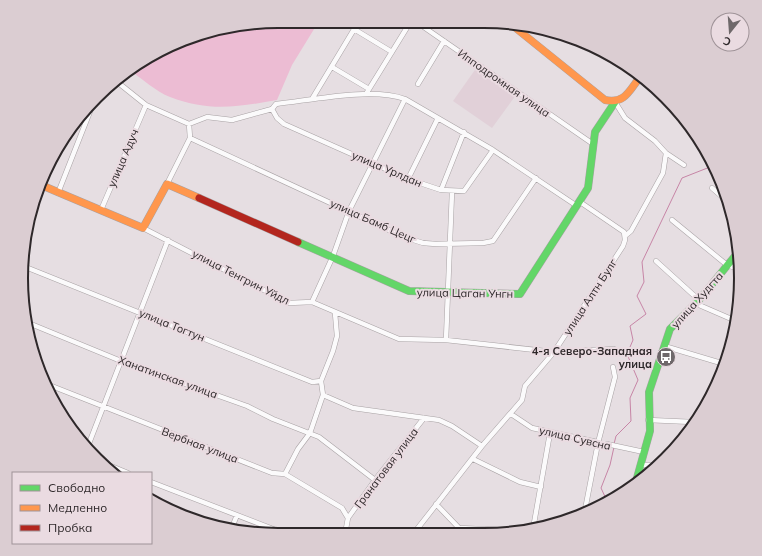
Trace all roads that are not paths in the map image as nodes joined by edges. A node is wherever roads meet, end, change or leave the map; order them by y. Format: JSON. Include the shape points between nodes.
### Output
{"nodes":[{"id":1,"x":407,"y":28,"type":"edge"},
{"id":2,"x":425,"y":28,"type":"edge"},
{"id":3,"x":354,"y":29,"type":"joint"},
{"id":4,"x":519,"y":30,"type":"edge"},
{"id":5,"x":444,"y":41,"type":"junction"},
{"id":6,"x":392,"y":52,"type":"junction"},
{"id":7,"x":332,"y":67,"type":"junction"},
{"id":8,"x":637,"y":81,"type":"edge"},
{"id":9,"x":120,"y":84,"type":"edge"},
{"id":10,"x":418,"y":84,"type":"dead end"},
{"id":11,"x":369,"y":89,"type":"junction"},
{"id":12,"x":366,"y":94,"type":"junction"},
{"id":13,"x":406,"y":99,"type":"junction"},
{"id":14,"x":312,"y":100,"type":"junction"},
{"id":15,"x":615,"y":102,"type":"junction"},
{"id":16,"x":146,"y":105,"type":"junction"},
{"id":17,"x":272,"y":109,"type":"junction"},
{"id":18,"x":89,"y":114,"type":"edge"},
{"id":19,"x":438,"y":118,"type":"junction"},
{"id":20,"x":189,"y":124,"type":"junction"},
{"id":21,"x":464,"y":132,"type":"junction"},
{"id":22,"x":190,"y":138,"type":"junction"},
{"id":23,"x":593,"y":144,"type":"junction"},
{"id":24,"x":493,"y":150,"type":"junction"},
{"id":25,"x":666,"y":153,"type":"junction"},
{"id":26,"x":373,"y":163,"type":"junction"},
{"id":27,"x":684,"y":165,"type":"dead end"},
{"id":28,"x":536,"y":178,"type":"junction"},
{"id":29,"x":408,"y":179,"type":"junction"},
{"id":30,"x":167,"y":184,"type":"junction"},
{"id":31,"x":45,"y":187,"type":"edge"},
{"id":32,"x":712,"y":188,"type":"dead end"},
{"id":33,"x":441,"y":190,"type":"junction"},
{"id":34,"x":452,"y":192,"type":"junction"},
{"id":35,"x":58,"y":193,"type":"junction"},
{"id":36,"x":720,"y":195,"type":"edge"},
{"id":37,"x":578,"y":204,"type":"junction"},
{"id":38,"x":101,"y":210,"type":"junction"},
{"id":39,"x":349,"y":211,"type":"junction"},
{"id":40,"x":672,"y":220,"type":"dead end"},
{"id":41,"x":143,"y":228,"type":"junction"},
{"id":42,"x":625,"y":236,"type":"junction"},
{"id":43,"x":168,"y":240,"type":"junction"},
{"id":44,"x":451,"y":243,"type":"junction"},
{"id":45,"x":333,"y":256,"type":"junction"},
{"id":46,"x":733,"y":258,"type":"edge"},
{"id":47,"x":656,"y":261,"type":"dead end"},
{"id":48,"x":727,"y":265,"type":"junction"},
{"id":49,"x":733,"y":267,"type":"edge"},
{"id":50,"x":29,"y":268,"type":"edge"},
{"id":51,"x":448,"y":293,"type":"junction"},
{"id":52,"x":699,"y":300,"type":"junction"},
{"id":53,"x":312,"y":302,"type":"junction"},
{"id":54,"x":140,"y":312,"type":"junction"},
{"id":55,"x":336,"y":312,"type":"junction"},
{"id":56,"x":731,"y":319,"type":"edge"},
{"id":57,"x":33,"y":325,"type":"edge"},
{"id":58,"x":446,"y":340,"type":"junction"},
{"id":59,"x":664,"y":346,"type":"junction"},
{"id":60,"x":614,"y":349,"type":"dead end"},
{"id":61,"x":554,"y":352,"type":"junction"},
{"id":62,"x":122,"y":361,"type":"junction"},
{"id":63,"x":719,"y":362,"type":"edge"},
{"id":64,"x":613,"y":367,"type":"dead end"},
{"id":65,"x":321,"y":381,"type":"junction"},
{"id":66,"x":53,"y":387,"type":"edge"},
{"id":67,"x":323,"y":396,"type":"junction"},
{"id":68,"x":103,"y":407,"type":"junction"},
{"id":69,"x":512,"y":414,"type":"junction"},
{"id":70,"x":424,"y":418,"type":"junction"},
{"id":71,"x":648,"y":420,"type":"junction"},
{"id":72,"x":688,"y":422,"type":"edge"},
{"id":73,"x":310,"y":433,"type":"junction"},
{"id":74,"x":550,"y":433,"type":"junction"},
{"id":75,"x":89,"y":442,"type":"edge"},
{"id":76,"x":598,"y":443,"type":"junction"},
{"id":77,"x":482,"y":446,"type":"junction"},
{"id":78,"x":644,"y":452,"type":"junction"},
{"id":79,"x":473,"y":459,"type":"junction"},
{"id":80,"x":640,"y":465,"type":"junction"},
{"id":81,"x":650,"y":465,"type":"edge"},
{"id":82,"x":285,"y":474,"type":"junction"},
{"id":83,"x":638,"y":475,"type":"edge"},
{"id":84,"x":375,"y":480,"type":"junction"},
{"id":85,"x":152,"y":482,"type":"edge"},
{"id":86,"x":541,"y":487,"type":"junction"},
{"id":87,"x":436,"y":504,"type":"junction"},
{"id":88,"x":586,"y":506,"type":"edge"},
{"id":89,"x":237,"y":515,"type":"junction"},
{"id":90,"x":348,"y":518,"type":"junction"},
{"id":91,"x":534,"y":523,"type":"edge"},
{"id":92,"x":233,"y":524,"type":"edge"},
{"id":93,"x":269,"y":527,"type":"edge"},
{"id":94,"x":347,"y":528,"type":"edge"},
{"id":95,"x":418,"y":528,"type":"edge"},
{"id":96,"x":459,"y":528,"type":"edge"}],
"edges":[{"from":1,"to":6,"type":"street"},
{"from":2,"to":5,"type":"street","name":"Ипподромная улица"},
{"from":3,"to":6,"type":"street"},
{"from":3,"to":7,"type":"street"},
{"from":4,"to":15,"type":"street","via":[[605,100]]},
{"from":5,"to":10,"type":"street"},
{"from":5,"to":23,"type":"street","name":"Ипподромная улица"},
{"from":6,"to":11,"type":"street"},
{"from":7,"to":11,"type":"street"},
{"from":7,"to":14,"type":"street"},
{"from":8,"to":15,"type":"street","via":[[623,98]]},
{"from":9,"to":16,"type":"street"},
{"from":11,"to":12,"type":"street"},
{"from":12,"to":13,"type":"street","via":[[394,95]]},
{"from":12,"to":14,"type":"street"},
{"from":13,"to":19,"type":"street"},
{"from":13,"to":26,"type":"street"},
{"from":14,"to":17,"type":"street","via":[[276,104]]},
{"from":15,"to":23,"type":"street","name":"улица Цаган Унгн","via":[[598,125]]},
{"from":15,"to":25,"type":"street","via":[[625,118]]},
{"from":16,"to":20,"type":"street"},
{"from":16,"to":38,"type":"street","name":"улица Адуч"},
{"from":17,"to":20,"type":"street","via":[[232,120],[207,117]]},
{"from":17,"to":26,"type":"street","name":"улица Урлдан","via":[[284,124]]},
{"from":18,"to":35,"type":"street"},
{"from":19,"to":21,"type":"street"},
{"from":19,"to":29,"type":"street"},
{"from":20,"to":22,"type":"street"},
{"from":21,"to":24,"type":"street"},
{"from":21,"to":33,"type":"street"},
{"from":22,"to":30,"type":"street"},
{"from":22,"to":39,"type":"street","name":"улица Бамб Цецг"},
{"from":23,"to":37,"type":"street","name":"улица Цаган Унгн","via":[[588,188]]},
{"from":24,"to":28,"type":"street"},
{"from":24,"to":34,"type":"street","via":[[464,191]]},
{"from":25,"to":27,"type":"street"},
{"from":25,"to":42,"type":"street","name":"улица Алтн Булг","via":[[663,173],[631,231]]},
{"from":26,"to":29,"type":"street","name":"улица Урлдан"},
{"from":26,"to":39,"type":"street"},
{"from":28,"to":37,"type":"street"},
{"from":28,"to":44,"type":"street","name":"улица Бамб Цецг","via":[[493,241]]},
{"from":29,"to":33,"type":"street","name":"улица Урлдан"},
{"from":30,"to":41,"type":"street"},
{"from":30,"to":45,"type":"street","name":"улица Цаган Унгн"},
{"from":31,"to":35,"type":"street","name":"улица Тенгрин Уйдл"},
{"from":32,"to":36,"type":"street"},
{"from":33,"to":34,"type":"street","name":"улица Урлдан"},
{"from":34,"to":44,"type":"street"},
{"from":35,"to":38,"type":"street","name":"улица Тенгрин Уйдл"},
{"from":37,"to":42,"type":"street","via":[[624,232]]},
{"from":37,"to":51,"type":"street","name":"улица Цаган Унгн","via":[[520,294]]},
{"from":38,"to":41,"type":"street","name":"улица Тенгрин Уйдл"},
{"from":39,"to":44,"type":"street","name":"улица Бамб Цецг","via":[[416,241]]},
{"from":39,"to":45,"type":"street"},
{"from":40,"to":48,"type":"street"},
{"from":41,"to":43,"type":"street","name":"улица Тенгрин Уйдл"},
{"from":42,"to":61,"type":"street","name":"улица Алтн Булг","via":[[623,246]]},
{"from":43,"to":53,"type":"street","name":"улица Тенгрин Уйдл","via":[[289,303]]},
{"from":43,"to":54,"type":"street"},
{"from":44,"to":51,"type":"street"},
{"from":45,"to":51,"type":"street","name":"улица Цаган Унгн","via":[[409,291]]},
{"from":45,"to":53,"type":"street"},
{"from":46,"to":48,"type":"street","name":"улица Худгта"},
{"from":47,"to":52,"type":"street"},
{"from":48,"to":49,"type":"street"},
{"from":48,"to":52,"type":"street","name":"улица Худгта"},
{"from":50,"to":54,"type":"street","name":"улица Тогтун"},
{"from":51,"to":58,"type":"street"},
{"from":52,"to":56,"type":"street","via":[[699,305]]},
{"from":52,"to":59,"type":"street","name":"улица Худгта","via":[[670,329]]},
{"from":53,"to":55,"type":"street","name":"улица Тенгрин Уйдл"},
{"from":54,"to":62,"type":"street"},
{"from":54,"to":65,"type":"street","name":"улица Тогтун","via":[[312,382]]},
{"from":55,"to":58,"type":"street","name":"улица Тенгрин Уйдл","via":[[399,339]]},
{"from":55,"to":65,"type":"street","via":[[337,336]]},
{"from":57,"to":62,"type":"street","name":"Ханатинская улица"},
{"from":58,"to":61,"type":"street","name":"улица Тенгрин Уйдл"},
{"from":59,"to":63,"type":"street"},
{"from":59,"to":71,"type":"street","name":"улица Худгта","via":[[649,392]]},
{"from":60,"to":61,"type":"street","name":"улица Тенгрин Уйдл"},
{"from":61,"to":69,"type":"street","name":"улица Алтн Булг","via":[[526,386],[522,400]]},
{"from":62,"to":68,"type":"street"},
{"from":62,"to":73,"type":"street","name":"Ханатинская улица","via":[[247,406]]},
{"from":64,"to":76,"type":"street","via":[[614,377]]},
{"from":65,"to":67,"type":"street"},
{"from":66,"to":68,"type":"street","name":"Вербная улица"},
{"from":67,"to":70,"type":"street","via":[[353,408]]},
{"from":67,"to":73,"type":"street"},
{"from":68,"to":75,"type":"street"},
{"from":68,"to":82,"type":"street","name":"Вербная улица","via":[[272,473]]},
{"from":69,"to":74,"type":"street","name":"улица Сувсна","via":[[532,428]]},
{"from":69,"to":77,"type":"street","name":"улица Алтн Булг"},
{"from":70,"to":77,"type":"street","via":[[439,420]]},
{"from":70,"to":84,"type":"street","name":"Гранатовая улица"},
{"from":71,"to":72,"type":"street"},
{"from":71,"to":78,"type":"street","name":"улица Худгта","via":[[650,431]]},
{"from":73,"to":82,"type":"street"},
{"from":73,"to":84,"type":"street","name":"Ханатинская улица","via":[[319,437]]},
{"from":74,"to":76,"type":"street","name":"улица Сувсна"},
{"from":74,"to":86,"type":"street"},
{"from":76,"to":78,"type":"street","name":"улица Сувсна"},
{"from":76,"to":88,"type":"street"},
{"from":77,"to":79,"type":"street","name":"улица Алтн Булг"},
{"from":78,"to":80,"type":"street","name":"улица Худгта"},
{"from":79,"to":86,"type":"street","via":[[520,482]]},
{"from":79,"to":87,"type":"street","name":"улица Алтн Булг"},
{"from":80,"to":81,"type":"street"},
{"from":80,"to":83,"type":"street","name":"улица Худгта"},
{"from":82,"to":90,"type":"street","name":"Вербная улица","via":[[342,508]]},
{"from":84,"to":90,"type":"street","name":"Гранатовая улица"},
{"from":85,"to":89,"type":"street"},
{"from":86,"to":91,"type":"street"},
{"from":87,"to":95,"type":"street","name":"улица Алтн Булг"},
{"from":87,"to":96,"type":"street"},
{"from":89,"to":92,"type":"street"},
{"from":89,"to":93,"type":"street"},
{"from":90,"to":94,"type":"street"}]}
